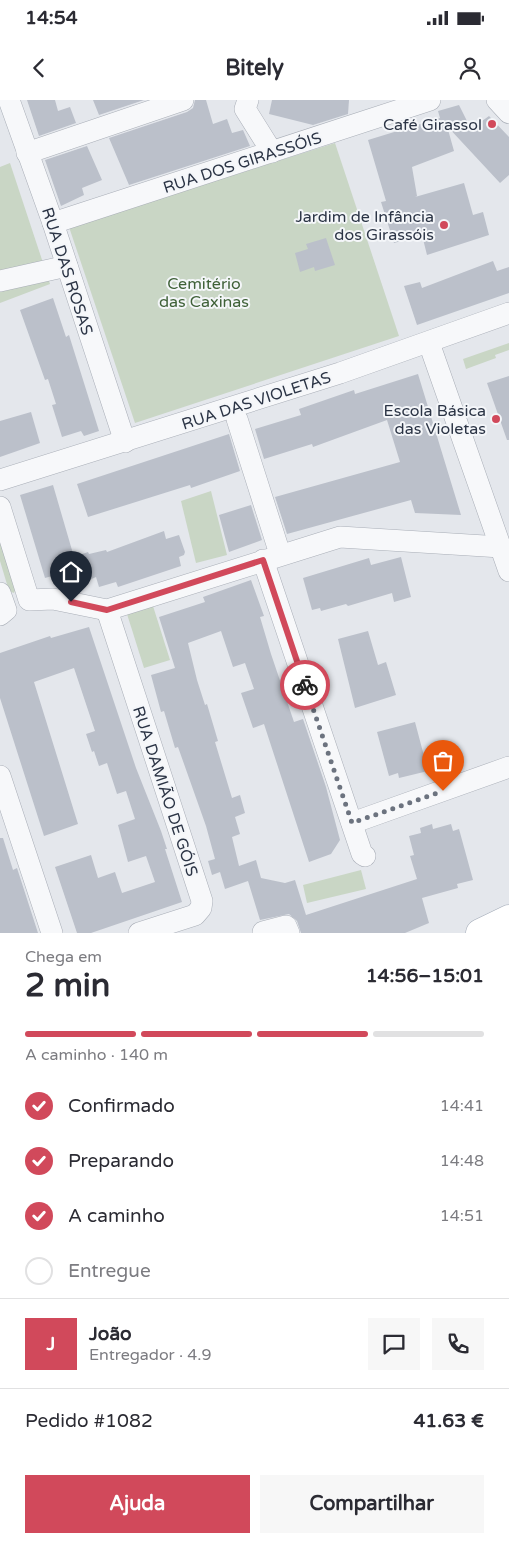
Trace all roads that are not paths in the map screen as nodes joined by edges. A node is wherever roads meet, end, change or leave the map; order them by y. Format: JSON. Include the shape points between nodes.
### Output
{"nodes":[{"id":1,"x":9,"y":100,"type":"edge"},
{"id":2,"x":184,"y":100,"type":"edge"},
{"id":3,"x":430,"y":100,"type":"edge"},
{"id":4,"x":497,"y":100,"type":"edge"},
{"id":5,"x":243,"y":103,"type":"edge"},
{"id":6,"x":408,"y":104,"type":"edge"},
{"id":7,"x":509,"y":113,"type":"edge"},
{"id":8,"x":272,"y":152,"type":"junction"},
{"id":9,"x":27,"y":153,"type":"junction"},
{"id":10,"x":53,"y":223,"type":"junction"},
{"id":11,"x":67,"y":266,"type":"junction"},
{"id":12,"x":0,"y":281,"type":"edge"},
{"id":13,"x":509,"y":314,"type":"edge"},
{"id":14,"x":430,"y":343,"type":"junction"},
{"id":15,"x":237,"y":419,"type":"dead end"},
{"id":16,"x":125,"y":442,"type":"junction"},
{"id":17,"x":0,"y":480,"type":"edge"},
{"id":18,"x":0,"y":507,"type":"edge"},
{"id":19,"x":501,"y":547,"type":"junction"},
{"id":20,"x":272,"y":557,"type":"junction"},
{"id":21,"x":509,"y":571,"type":"edge"},
{"id":22,"x":29,"y":600,"type":"junction"},
{"id":23,"x":2,"y":606,"type":"edge"},
{"id":24,"x":107,"y":610,"type":"junction"},
{"id":25,"x":509,"y":767,"type":"edge"},
{"id":26,"x":0,"y":776,"type":"edge"},
{"id":27,"x":352,"y":823,"type":"junction"},
{"id":28,"x":365,"y":856,"type":"dead end"},
{"id":29,"x":509,"y":919,"type":"edge"},
{"id":30,"x":263,"y":932,"type":"edge"},
{"id":31,"x":52,"y":933,"type":"edge"},
{"id":32,"x":139,"y":933,"type":"edge"},
{"id":33,"x":289,"y":933,"type":"edge"},
{"id":34,"x":480,"y":933,"type":"edge"}],
"edges":[{"from":1,"to":9,"type":"street","name":"RUA DAS ROSAS"},
{"from":2,"to":9,"type":"street"},
{"from":3,"to":6,"type":"street","name":"RUA DOS GIRASSÓIS"},
{"from":4,"to":7,"type":"street"},
{"from":5,"to":8,"type":"street"},
{"from":6,"to":8,"type":"street","name":"RUA DOS GIRASSÓIS"},
{"from":8,"to":10,"type":"street","name":"RUA DOS GIRASSÓIS"},
{"from":9,"to":10,"type":"street","name":"RUA DAS ROSAS"},
{"from":10,"to":11,"type":"street","name":"RUA DAS ROSAS"},
{"from":11,"to":12,"type":"street"},
{"from":11,"to":16,"type":"street","name":"RUA DAS ROSAS"},
{"from":13,"to":14,"type":"street","name":"RUA DAS VIOLETAS"},
{"from":14,"to":16,"type":"street","name":"RUA DAS VIOLETAS"},
{"from":14,"to":19,"type":"street"},
{"from":15,"to":20,"type":"street"},
{"from":16,"to":17,"type":"street","name":"RUA DAS VIOLETAS"},
{"from":18,"to":22,"type":"street"},
{"from":19,"to":20,"type":"street","via":[[340,537]]},
{"from":19,"to":21,"type":"street"},
{"from":20,"to":24,"type":"street"},
{"from":20,"to":27,"type":"street"},
{"from":22,"to":23,"type":"street"},
{"from":22,"to":24,"type":"street","via":[[53,599]]},
{"from":24,"to":32,"type":"street","name":"RUA DAMIÃO DE GÓIS","via":[[202,901],[201,908],[194,914]]},
{"from":25,"to":27,"type":"street"},
{"from":26,"to":31,"type":"street"},
{"from":27,"to":28,"type":"street"},
{"from":29,"to":34,"type":"main road"},
{"from":30,"to":33,"type":"street","via":[[286,926]]}]}
